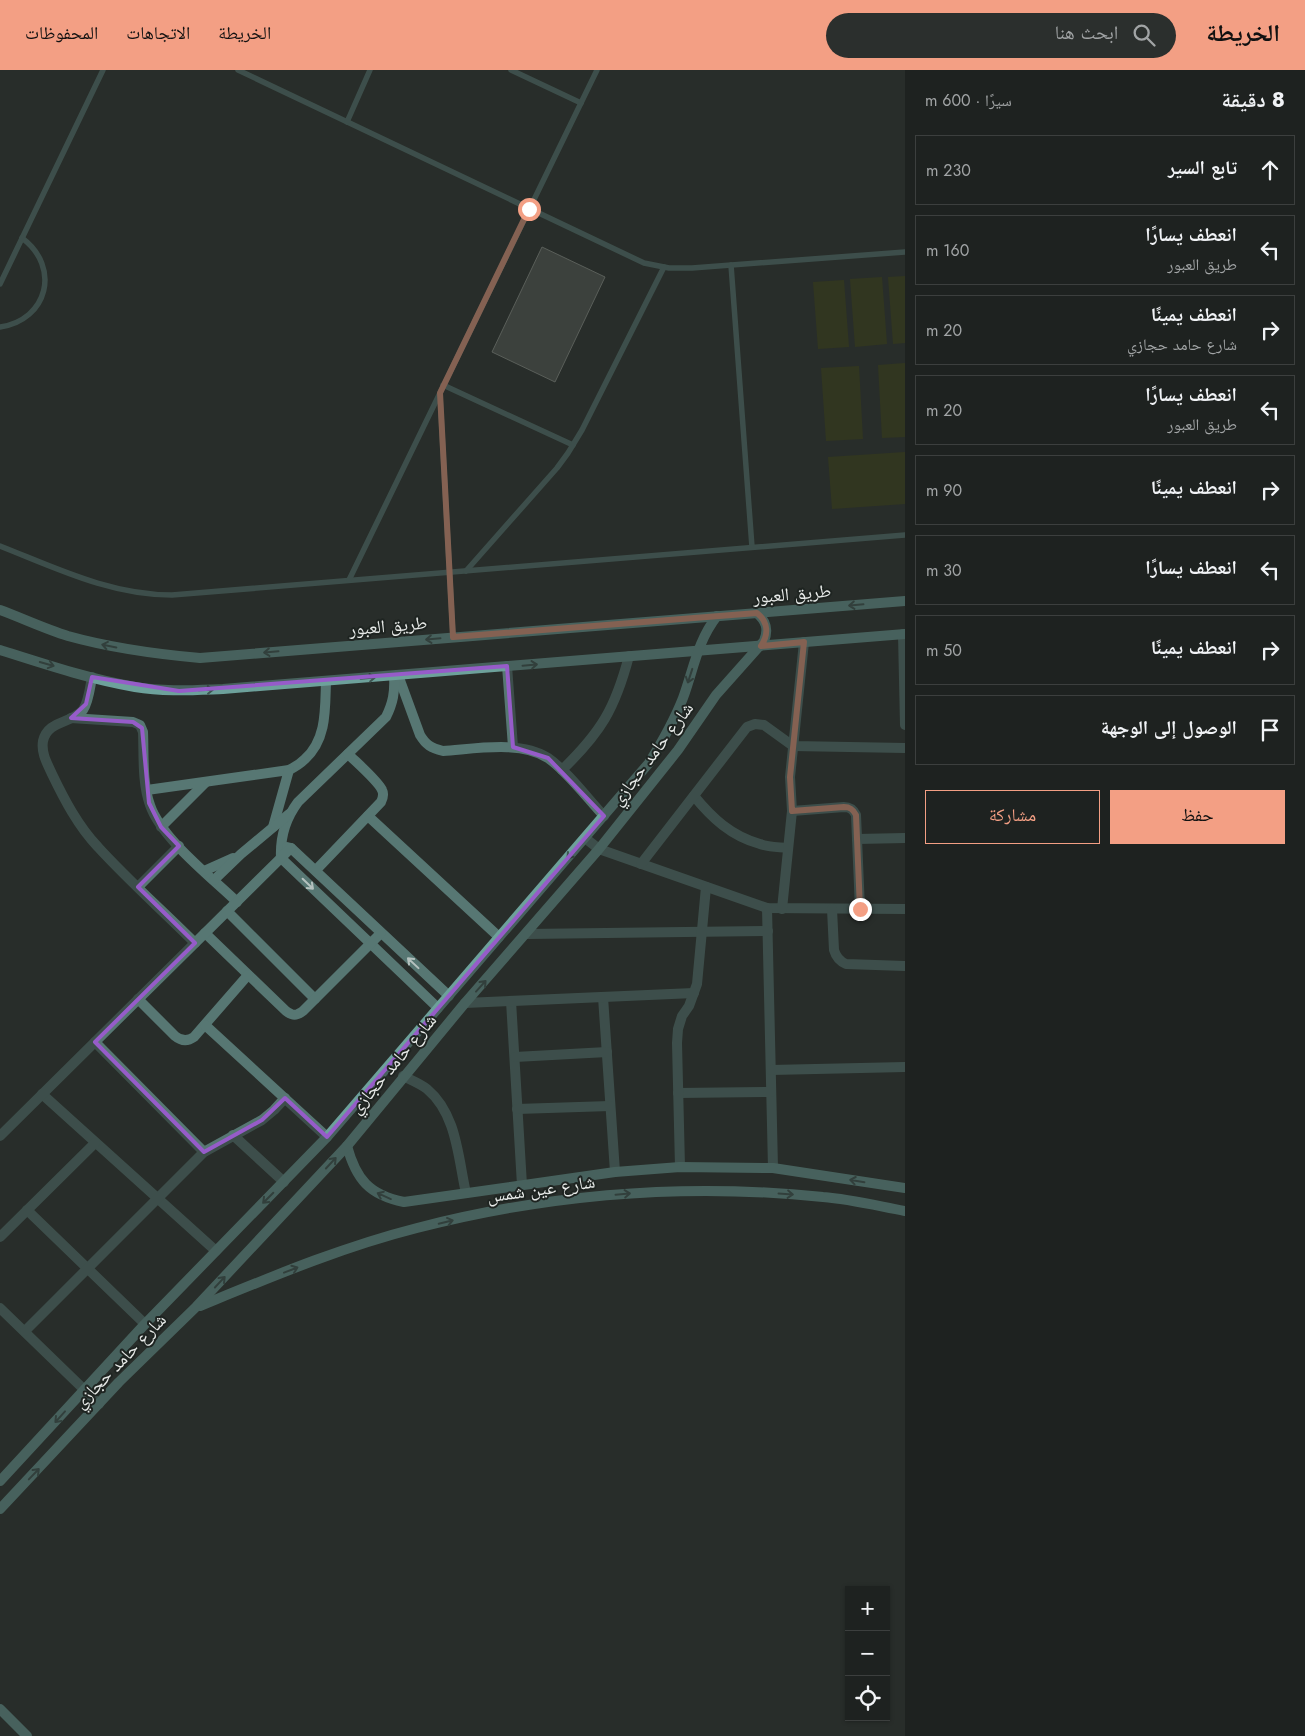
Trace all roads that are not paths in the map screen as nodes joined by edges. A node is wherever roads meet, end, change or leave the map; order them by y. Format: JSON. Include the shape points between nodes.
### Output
{"nodes":[{"id":1,"x":103,"y":70,"type":"edge"},
{"id":2,"x":238,"y":70,"type":"edge"},
{"id":3,"x":370,"y":70,"type":"edge"},
{"id":4,"x":511,"y":70,"type":"edge"},
{"id":5,"x":597,"y":70,"type":"edge"},
{"id":6,"x":581,"y":103,"type":"junction"},
{"id":7,"x":347,"y":122,"type":"junction"},
{"id":8,"x":529,"y":209,"type":"junction"},
{"id":9,"x":22,"y":238,"type":"junction"},
{"id":10,"x":905,"y":252,"type":"edge"},
{"id":11,"x":731,"y":266,"type":"junction"},
{"id":12,"x":664,"y":267,"type":"junction"},
{"id":13,"x":0,"y":284,"type":"edge"},
{"id":14,"x":0,"y":327,"type":"edge"},
{"id":15,"x":444,"y":385,"type":"junction"},
{"id":16,"x":440,"y":393,"type":"junction"},
{"id":17,"x":573,"y":445,"type":"junction"},
{"id":18,"x":905,"y":535,"type":"edge"},
{"id":19,"x":0,"y":546,"type":"edge"},
{"id":20,"x":752,"y":548,"type":"junction"},
{"id":21,"x":466,"y":571,"type":"junction"},
{"id":22,"x":450,"y":572,"type":"junction"},
{"id":23,"x":348,"y":580,"type":"junction"},
{"id":24,"x":905,"y":601,"type":"edge"},
{"id":25,"x":0,"y":610,"type":"edge"},
{"id":26,"x":757,"y":613,"type":"junction"},
{"id":27,"x":717,"y":616,"type":"junction"},
{"id":28,"x":904,"y":634,"type":"edge"},
{"id":29,"x":453,"y":637,"type":"junction"},
{"id":30,"x":804,"y":642,"type":"junction"},
{"id":31,"x":761,"y":646,"type":"junction"},
{"id":32,"x":0,"y":650,"type":"edge"},
{"id":33,"x":697,"y":651,"type":"junction"},
{"id":34,"x":629,"y":656,"type":"junction"},
{"id":35,"x":507,"y":666,"type":"junction"},
{"id":36,"x":396,"y":676,"type":"junction"},
{"id":37,"x":92,"y":677,"type":"junction"},
{"id":38,"x":326,"y":681,"type":"junction"},
{"id":39,"x":71,"y":718,"type":"junction"},
{"id":40,"x":905,"y":725,"type":"edge"},
{"id":41,"x":793,"y":746,"type":"junction"},
{"id":42,"x":513,"y":747,"type":"junction"},
{"id":43,"x":905,"y":748,"type":"edge"},
{"id":44,"x":348,"y":754,"type":"junction"},
{"id":45,"x":289,"y":770,"type":"junction"},
{"id":46,"x":562,"y":770,"type":"junction"},
{"id":47,"x":206,"y":782,"type":"junction"},
{"id":48,"x":146,"y":790,"type":"junction"},
{"id":49,"x":694,"y":796,"type":"junction"},
{"id":50,"x":792,"y":811,"type":"junction"},
{"id":51,"x":290,"y":814,"type":"junction"},
{"id":52,"x":368,"y":816,"type":"junction"},
{"id":53,"x":604,"y":816,"type":"junction"},
{"id":54,"x":161,"y":827,"type":"junction"},
{"id":55,"x":273,"y":828,"type":"junction"},
{"id":56,"x":586,"y":838,"type":"junction"},
{"id":57,"x":905,"y":838,"type":"edge"},
{"id":58,"x":857,"y":839,"type":"junction"},
{"id":59,"x":179,"y":846,"type":"junction"},
{"id":60,"x":281,"y":846,"type":"junction"},
{"id":61,"x":292,"y":848,"type":"junction"},
{"id":62,"x":787,"y":848,"type":"junction"},
{"id":63,"x":599,"y":849,"type":"junction"},
{"id":64,"x":241,"y":854,"type":"junction"},
{"id":65,"x":281,"y":858,"type":"junction"},
{"id":66,"x":641,"y":864,"type":"junction"},
{"id":67,"x":316,"y":870,"type":"junction"},
{"id":68,"x":204,"y":871,"type":"junction"},
{"id":69,"x":214,"y":880,"type":"junction"},
{"id":70,"x":138,"y":887,"type":"junction"},
{"id":71,"x":706,"y":887,"type":"junction"},
{"id":72,"x":237,"y":902,"type":"junction"},
{"id":73,"x":767,"y":908,"type":"junction"},
{"id":74,"x":782,"y":909,"type":"junction"},
{"id":75,"x":832,"y":909,"type":"junction"},
{"id":76,"x":860,"y":909,"type":"junction"},
{"id":77,"x":905,"y":909,"type":"edge"},
{"id":78,"x":227,"y":911,"type":"junction"},
{"id":79,"x":768,"y":931,"type":"junction"},
{"id":80,"x":702,"y":932,"type":"junction"},
{"id":81,"x":205,"y":933,"type":"junction"},
{"id":82,"x":381,"y":933,"type":"junction"},
{"id":83,"x":527,"y":934,"type":"junction"},
{"id":84,"x":498,"y":936,"type":"junction"},
{"id":85,"x":195,"y":943,"type":"junction"},
{"id":86,"x":370,"y":944,"type":"junction"},
{"id":87,"x":905,"y":966,"type":"edge"},
{"id":88,"x":248,"y":975,"type":"junction"},
{"id":89,"x":694,"y":994,"type":"junction"},
{"id":90,"x":449,"y":996,"type":"junction"},
{"id":91,"x":603,"y":997,"type":"junction"},
{"id":92,"x":138,"y":999,"type":"junction"},
{"id":93,"x":315,"y":999,"type":"junction"},
{"id":94,"x":511,"y":1001,"type":"junction"},
{"id":95,"x":465,"y":1003,"type":"junction"},
{"id":96,"x":438,"y":1008,"type":"junction"},
{"id":97,"x":205,"y":1025,"type":"junction"},
{"id":98,"x":94,"y":1042,"type":"junction"},
{"id":99,"x":607,"y":1052,"type":"junction"},
{"id":100,"x":514,"y":1057,"type":"junction"},
{"id":101,"x":905,"y":1067,"type":"edge"},
{"id":102,"x":771,"y":1070,"type":"junction"},
{"id":103,"x":404,"y":1076,"type":"junction"},
{"id":104,"x":771,"y":1092,"type":"junction"},
{"id":105,"x":678,"y":1093,"type":"junction"},
{"id":106,"x":42,"y":1094,"type":"junction"},
{"id":107,"x":285,"y":1098,"type":"junction"},
{"id":108,"x":610,"y":1106,"type":"junction"},
{"id":109,"x":517,"y":1109,"type":"junction"},
{"id":110,"x":233,"y":1134,"type":"junction"},
{"id":111,"x":0,"y":1136,"type":"edge"},
{"id":112,"x":326,"y":1137,"type":"junction"},
{"id":113,"x":95,"y":1143,"type":"junction"},
{"id":114,"x":346,"y":1146,"type":"junction"},
{"id":115,"x":204,"y":1152,"type":"junction"},
{"id":116,"x":680,"y":1167,"type":"junction"},
{"id":117,"x":773,"y":1168,"type":"junction"},
{"id":118,"x":614,"y":1172,"type":"junction"},
{"id":119,"x":284,"y":1182,"type":"junction"},
{"id":120,"x":522,"y":1185,"type":"junction"},
{"id":121,"x":905,"y":1188,"type":"edge"},
{"id":122,"x":466,"y":1193,"type":"junction"},
{"id":123,"x":158,"y":1198,"type":"junction"},
{"id":124,"x":27,"y":1210,"type":"junction"},
{"id":125,"x":905,"y":1211,"type":"edge"},
{"id":126,"x":0,"y":1237,"type":"edge"},
{"id":127,"x":216,"y":1251,"type":"junction"},
{"id":128,"x":88,"y":1268,"type":"junction"},
{"id":129,"x":196,"y":1307,"type":"junction"},
{"id":130,"x":0,"y":1308,"type":"edge"},
{"id":131,"x":144,"y":1324,"type":"junction"},
{"id":132,"x":25,"y":1331,"type":"junction"},
{"id":133,"x":85,"y":1390,"type":"junction"},
{"id":134,"x":99,"y":1404,"type":"junction"},
{"id":135,"x":0,"y":1481,"type":"edge"},
{"id":136,"x":0,"y":1509,"type":"edge"},
{"id":137,"x":0,"y":1709,"type":"edge"},
{"id":138,"x":27,"y":1736,"type":"edge"}],
"edges":[{"from":1,"to":9,"type":"lane"},
{"from":2,"to":7,"type":"lane"},
{"from":3,"to":7,"type":"lane"},
{"from":4,"to":6,"type":"lane"},
{"from":5,"to":6,"type":"lane"},
{"from":6,"to":8,"type":"lane"},
{"from":7,"to":8,"type":"lane"},
{"from":8,"to":12,"type":"lane","via":[[644,262]]},
{"from":8,"to":15,"type":"lane"},
{"from":9,"to":13,"type":"lane"},
{"from":9,"to":14,"type":"lane","via":[[41,258],[46,276],[43,295],[33,311],[18,322]]},
{"from":10,"to":11,"type":"lane"},
{"from":11,"to":12,"type":"lane"},
{"from":11,"to":20,"type":"lane"},
{"from":12,"to":17,"type":"lane"},
{"from":15,"to":16,"type":"lane"},
{"from":15,"to":17,"type":"lane"},
{"from":16,"to":22,"type":"lane"},
{"from":16,"to":23,"type":"lane"},
{"from":17,"to":21,"type":"lane","via":[[557,468]]},
{"from":18,"to":20,"type":"lane"},
{"from":19,"to":23,"type":"lane","via":[[102,585],[139,593],[172,595]]},
{"from":20,"to":21,"type":"lane"},
{"from":21,"to":22,"type":"lane"},
{"from":22,"to":23,"type":"lane"},
{"from":22,"to":29,"type":"lane"},
{"from":24,"to":26,"type":"street","name":"طريق العبور","one_way":true},
{"from":29,"to":25,"type":"street","name":"طريق العبور","one_way":true,"via":[[200,658],[110,646],[66,635]]},
{"from":26,"to":27,"type":"street","name":"طريق العبور"},
{"from":26,"to":31,"type":"street","via":[[767,628]]},
{"from":27,"to":29,"type":"street","name":"طريق العبور"},
{"from":27,"to":33,"type":"street","name":"شارع حامد حجازي"},
{"from":28,"to":30,"type":"street"},
{"from":28,"to":40,"type":"street"},
{"from":30,"to":31,"type":"street"},
{"from":30,"to":41,"type":"street"},
{"from":31,"to":33,"type":"street"},
{"from":31,"to":63,"type":"street","name":"شارع حامد حجازي","via":[[716,696],[678,750]]},
{"from":32,"to":37,"type":"street","one_way":true},
{"from":33,"to":34,"type":"street"},
{"from":33,"to":53,"type":"street","name":"شارع حامد حجازي","one_way":true,"via":[[683,698],[662,742],[649,763]]},
{"from":35,"to":34,"type":"street","one_way":true},
{"from":34,"to":46,"type":"street","via":[[620,689],[606,719],[586,747]]},
{"from":35,"to":36,"type":"street"},
{"from":35,"to":42,"type":"street"},
{"from":38,"to":36,"type":"street","one_way":true},
{"from":36,"to":42,"type":"street","via":[[420,735],[433,749]]},
{"from":36,"to":44,"type":"street","via":[[394,697],[386,717]]},
{"from":37,"to":38,"type":"street","one_way":true,"via":[[135,687],[179,691]]},
{"from":37,"to":39,"type":"street","via":[[86,704]]},
{"from":38,"to":45,"type":"street","via":[[324,724],[318,743],[306,759]]},
{"from":39,"to":48,"type":"street","via":[[140,725]]},
{"from":39,"to":70,"type":"street","via":[[50,728],[43,742],[44,758],[76,819],[97,846]]},
{"from":41,"to":43,"type":"street"},
{"from":41,"to":49,"type":"street","via":[[764,726],[747,727]]},
{"from":41,"to":50,"type":"street","via":[[790,777]]},
{"from":42,"to":46,"type":"street","via":[[531,750]]},
{"from":44,"to":51,"type":"street","via":[[298,802]]},
{"from":44,"to":52,"type":"street","via":[[382,790],[381,802]]},
{"from":45,"to":47,"type":"street"},
{"from":45,"to":55,"type":"street"},
{"from":46,"to":53,"type":"street"},
{"from":47,"to":48,"type":"street"},
{"from":47,"to":54,"type":"street"},
{"from":48,"to":54,"type":"street"},
{"from":49,"to":62,"type":"street","via":[[712,817],[734,834],[760,844]]},
{"from":49,"to":66,"type":"street"},
{"from":50,"to":58,"type":"street","via":[[848,807],[856,815]]},
{"from":50,"to":62,"type":"street"},
{"from":51,"to":55,"type":"street"},
{"from":51,"to":60,"type":"street"},
{"from":52,"to":67,"type":"street"},
{"from":52,"to":84,"type":"street"},
{"from":53,"to":56,"type":"street","name":"شارع حامد حجازي"},
{"from":54,"to":59,"type":"street"},
{"from":55,"to":64,"type":"street"},
{"from":56,"to":63,"type":"street"},
{"from":56,"to":84,"type":"street","name":"شارع حامد حجازي","one_way":true},
{"from":57,"to":58,"type":"street"},
{"from":58,"to":76,"type":"street"},
{"from":59,"to":68,"type":"street"},
{"from":59,"to":70,"type":"street"},
{"from":60,"to":61,"type":"street"},
{"from":60,"to":65,"type":"street"},
{"from":61,"to":65,"type":"street"},
{"from":61,"to":67,"type":"street"},
{"from":62,"to":74,"type":"street"},
{"from":63,"to":66,"type":"street"},
{"from":63,"to":83,"type":"street","name":"شارع حامد حجازي"},
{"from":64,"to":68,"type":"street"},
{"from":64,"to":69,"type":"street"},
{"from":65,"to":72,"type":"street"},
{"from":65,"to":86,"type":"street","one_way":true},
{"from":66,"to":71,"type":"street"},
{"from":67,"to":82,"type":"street"},
{"from":68,"to":69,"type":"street"},
{"from":69,"to":72,"type":"street"},
{"from":70,"to":85,"type":"street"},
{"from":71,"to":73,"type":"street"},
{"from":71,"to":80,"type":"street"},
{"from":72,"to":78,"type":"street"},
{"from":73,"to":74,"type":"street"},
{"from":73,"to":79,"type":"street"},
{"from":74,"to":75,"type":"street"},
{"from":75,"to":76,"type":"street"},
{"from":75,"to":87,"type":"street","via":[[834,950],[842,962]]},
{"from":76,"to":77,"type":"street"},
{"from":78,"to":81,"type":"street"},
{"from":78,"to":93,"type":"street"},
{"from":79,"to":80,"type":"street"},
{"from":79,"to":102,"type":"street"},
{"from":80,"to":83,"type":"street"},
{"from":80,"to":89,"type":"street"},
{"from":81,"to":85,"type":"street"},
{"from":81,"to":88,"type":"street"},
{"from":82,"to":86,"type":"street"},
{"from":90,"to":82,"type":"street","one_way":true},
{"from":95,"to":83,"type":"street","name":"شارع حامد حجازي","one_way":true},
{"from":84,"to":90,"type":"street","name":"شارع حامد حجازي"},
{"from":85,"to":92,"type":"street"},
{"from":86,"to":93,"type":"street"},
{"from":86,"to":96,"type":"street"},
{"from":88,"to":93,"type":"street","via":[[291,1015],[297,1015]]},
{"from":88,"to":97,"type":"street"},
{"from":89,"to":91,"type":"street"},
{"from":89,"to":105,"type":"street","via":[[678,1029]]},
{"from":90,"to":96,"type":"street","name":"شارع حامد حجازي"},
{"from":91,"to":94,"type":"street"},
{"from":91,"to":99,"type":"street"},
{"from":92,"to":97,"type":"street","via":[[178,1039],[191,1040]]},
{"from":92,"to":98,"type":"street"},
{"from":94,"to":95,"type":"street"},
{"from":94,"to":100,"type":"street"},
{"from":95,"to":103,"type":"street","name":"شارع حامد حجازي"},
{"from":96,"to":112,"type":"street","name":"شارع حامد حجازي"},
{"from":97,"to":107,"type":"street"},
{"from":98,"to":106,"type":"street"},
{"from":98,"to":115,"type":"street"},
{"from":99,"to":100,"type":"street"},
{"from":99,"to":108,"type":"street"},
{"from":100,"to":109,"type":"street"},
{"from":101,"to":102,"type":"street"},
{"from":102,"to":104,"type":"street"},
{"from":103,"to":114,"type":"street","name":"شارع حامد حجازي"},
{"from":103,"to":122,"type":"street","via":[[426,1088],[441,1103],[450,1121]]},
{"from":104,"to":105,"type":"street"},
{"from":104,"to":117,"type":"street"},
{"from":105,"to":116,"type":"street"},
{"from":106,"to":111,"type":"street"},
{"from":106,"to":113,"type":"street"},
{"from":107,"to":110,"type":"street","via":[[262,1120]]},
{"from":107,"to":112,"type":"street"},
{"from":108,"to":109,"type":"street"},
{"from":108,"to":118,"type":"street"},
{"from":109,"to":120,"type":"street"},
{"from":110,"to":115,"type":"street"},
{"from":110,"to":119,"type":"street"},
{"from":112,"to":119,"type":"street","name":"شارع حامد حجازي"},
{"from":113,"to":123,"type":"street"},
{"from":113,"to":124,"type":"street"},
{"from":122,"to":114,"type":"street","name":"شارع عين شمس","one_way":true,"via":[[404,1202],[388,1198],[372,1190],[360,1178]]},
{"from":129,"to":114,"type":"street","name":"شارع حامد حجازي","one_way":true},
{"from":115,"to":123,"type":"street"},
{"from":116,"to":117,"type":"street","name":"شارع عين شمس"},
{"from":116,"to":118,"type":"street","name":"شارع عين شمس"},
{"from":121,"to":117,"type":"street","name":"شارع عين شمس","one_way":true},
{"from":118,"to":120,"type":"street","name":"شارع عين شمس"},
{"from":119,"to":127,"type":"street","name":"شارع حامد حجازي","one_way":true},
{"from":120,"to":122,"type":"street","name":"شارع عين شمس"},
{"from":123,"to":127,"type":"street"},
{"from":123,"to":128,"type":"street"},
{"from":124,"to":126,"type":"street"},
{"from":124,"to":128,"type":"street"},
{"from":129,"to":125,"type":"street","name":"شارع عين شمس","one_way":true,"via":[[338,1252],[416,1228],[497,1210],[578,1198],[742,1191],[824,1197]]},
{"from":127,"to":131,"type":"street","name":"شارع حامد حجازي"},
{"from":128,"to":131,"type":"street"},
{"from":128,"to":132,"type":"street"},
{"from":129,"to":134,"type":"street","name":"شارع حامد حجازي"},
{"from":130,"to":132,"type":"street"},
{"from":131,"to":133,"type":"street","name":"شارع حامد حجازي"},
{"from":132,"to":133,"type":"street"},
{"from":133,"to":134,"type":"street"},
{"from":133,"to":135,"type":"street","name":"شارع حامد حجازي","one_way":true},
{"from":136,"to":134,"type":"street","name":"شارع حامد حجازي","one_way":true},
{"from":137,"to":138,"type":"street"}]}
